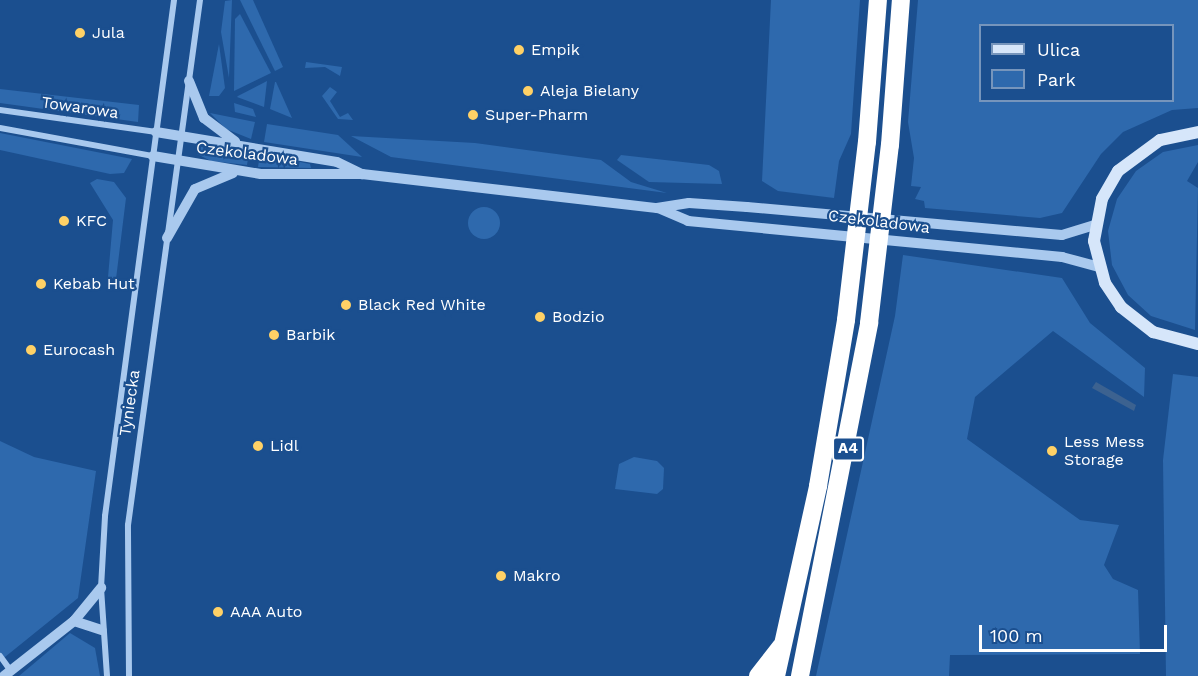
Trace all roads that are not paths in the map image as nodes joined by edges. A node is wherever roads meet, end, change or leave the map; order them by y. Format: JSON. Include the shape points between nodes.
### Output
{"nodes":[{"id":1,"x":174,"y":0,"type":"edge"},
{"id":2,"x":200,"y":0,"type":"edge"},
{"id":3,"x":878,"y":0,"type":"edge"},
{"id":4,"x":901,"y":0,"type":"edge"},
{"id":5,"x":189,"y":81,"type":"junction"},
{"id":6,"x":0,"y":110,"type":"edge"},
{"id":7,"x":0,"y":128,"type":"edge"},
{"id":8,"x":156,"y":132,"type":"junction"},
{"id":9,"x":1198,"y":132,"type":"edge"},
{"id":10,"x":182,"y":135,"type":"junction"},
{"id":11,"x":246,"y":145,"type":"junction"},
{"id":12,"x":153,"y":156,"type":"junction"},
{"id":13,"x":178,"y":160,"type":"junction"},
{"id":14,"x":242,"y":172,"type":"junction"},
{"id":15,"x":362,"y":174,"type":"junction"},
{"id":16,"x":657,"y":208,"type":"junction"},
{"id":17,"x":1095,"y":225,"type":"junction"},
{"id":18,"x":167,"y":238,"type":"junction"},
{"id":19,"x":1099,"y":267,"type":"junction"},
{"id":20,"x":1198,"y":344,"type":"edge"},
{"id":21,"x":101,"y":588,"type":"junction"},
{"id":22,"x":74,"y":621,"type":"junction"},
{"id":23,"x":102,"y":630,"type":"junction"},
{"id":24,"x":785,"y":641,"type":"junction"},
{"id":25,"x":0,"y":656,"type":"edge"},
{"id":26,"x":7,"y":674,"type":"edge"},
{"id":27,"x":107,"y":676,"type":"edge"},
{"id":28,"x":129,"y":676,"type":"edge"},
{"id":29,"x":758,"y":676,"type":"edge"},
{"id":30,"x":776,"y":676,"type":"edge"},
{"id":31,"x":800,"y":676,"type":"edge"}],
"edges":[{"from":1,"to":8,"type":"street"},
{"from":2,"to":5,"type":"street","name":"Czekoladowa"},
{"from":3,"to":24,"type":"highway","number":"A4","bridge":true,"via":[[867,142],[846,320]]},
{"from":4,"to":31,"type":"highway","number":"A4","bridge":true,"via":[[890,145],[869,323]]},
{"from":5,"to":10,"type":"street","name":"Czekoladowa"},
{"from":5,"to":11,"type":"street","via":[[204,118],[217,132]]},
{"from":6,"to":8,"type":"street","name":"Towarowa"},
{"from":7,"to":12,"type":"street","name":"Towarowa"},
{"from":8,"to":10,"type":"street","name":"Czekoladowa"},
{"from":8,"to":12,"type":"street"},
{"from":9,"to":17,"type":"main road","via":[[1160,140],[1131,158],[1109,185]]},
{"from":10,"to":11,"type":"street","name":"Czekoladowa"},
{"from":10,"to":13,"type":"street","name":"Tyniecka"},
{"from":11,"to":15,"type":"street","name":"Czekoladowa","via":[[337,162]]},
{"from":12,"to":13,"type":"street","name":"Czekoladowa"},
{"from":12,"to":21,"type":"street","name":"Tyniecka","via":[[110,474]]},
{"from":13,"to":14,"type":"street","name":"Czekoladowa"},
{"from":13,"to":18,"type":"street","name":"Tyniecka"},
{"from":14,"to":15,"type":"street","name":"Czekoladowa","via":[[330,178]]},
{"from":14,"to":18,"type":"street","via":[[211,178],[195,189]]},
{"from":15,"to":16,"type":"street","name":"Czekoladowa"},
{"from":16,"to":17,"type":"street","name":"Czekoladowa","via":[[689,203],[1062,235]]},
{"from":16,"to":19,"type":"street","name":"Czekoladowa","via":[[688,221],[1062,257]]},
{"from":17,"to":19,"type":"main road"},
{"from":18,"to":28,"type":"street","name":"Tyniecka","via":[[128,525]]},
{"from":19,"to":20,"type":"main road","via":[[1112,296],[1131,317],[1170,339]]},
{"from":21,"to":22,"type":"street"},
{"from":21,"to":23,"type":"street","name":"Tyniecka"},
{"from":22,"to":23,"type":"street"},
{"from":22,"to":26,"type":"street"},
{"from":23,"to":27,"type":"street","name":"Tyniecka"},
{"from":24,"to":29,"type":"highway"},
{"from":24,"to":30,"type":"highway","number":"A4"},
{"from":25,"to":26,"type":"street"}]}
